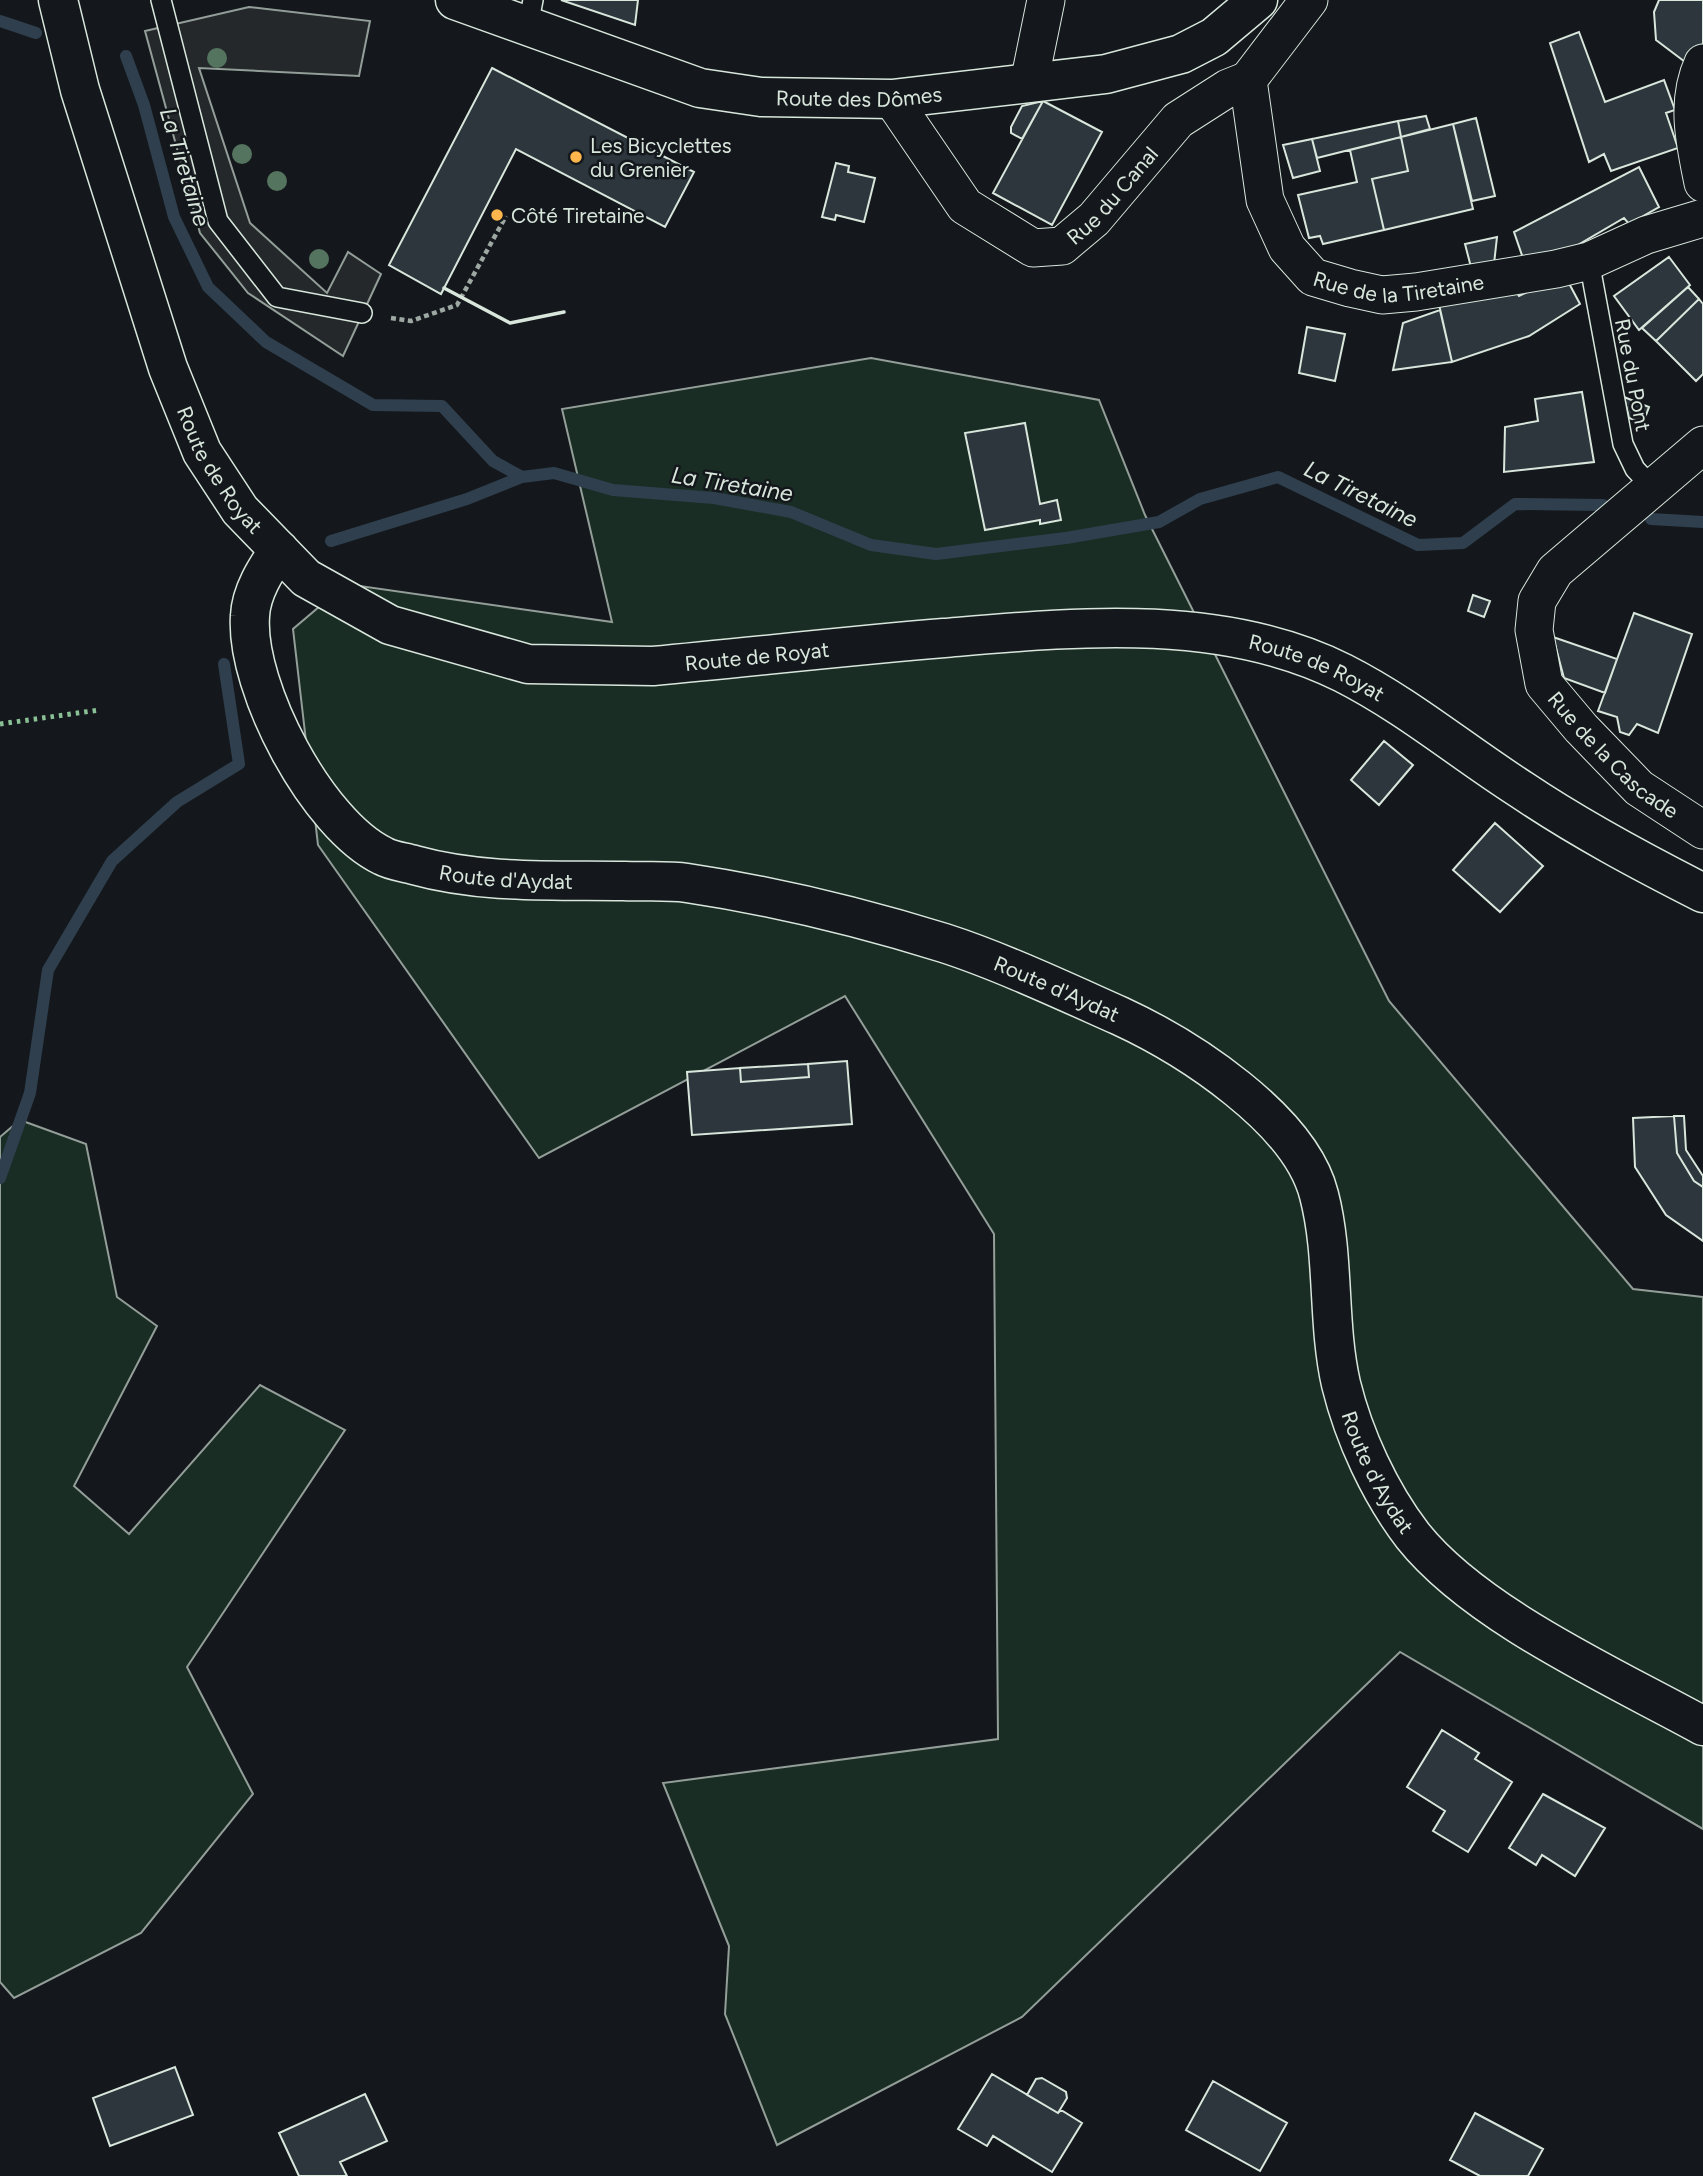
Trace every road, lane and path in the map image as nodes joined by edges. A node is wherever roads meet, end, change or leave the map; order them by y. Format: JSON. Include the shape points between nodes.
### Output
{"nodes":[{"id":1,"x":58,"y":0,"type":"edge"},
{"id":2,"x":161,"y":0,"type":"edge"},
{"id":3,"x":455,"y":0,"type":"edge"},
{"id":4,"x":1046,"y":0,"type":"edge"},
{"id":5,"x":1258,"y":0,"type":"edge"},
{"id":6,"x":1308,"y":0,"type":"edge"},
{"id":7,"x":530,"y":13,"type":"edge"},
{"id":8,"x":1703,"y":63,"type":"edge"},
{"id":9,"x":1248,"y":80,"type":"junction"},
{"id":10,"x":1029,"y":83,"type":"junction"},
{"id":11,"x":892,"y":99,"type":"junction"},
{"id":12,"x":1703,"y":183,"type":"edge"},
{"id":13,"x":506,"y":216,"type":"dead end"},
{"id":14,"x":1703,"y":218,"type":"edge"},
{"id":15,"x":1589,"y":261,"type":"junction"},
{"id":16,"x":362,"y":313,"type":"joint"},
{"id":17,"x":1703,"y":445,"type":"edge"},
{"id":18,"x":1653,"y":488,"type":"junction"},
{"id":19,"x":279,"y":550,"type":"junction"},
{"id":20,"x":1703,"y":830,"type":"edge"},
{"id":21,"x":1703,"y":893,"type":"edge"},
{"id":22,"x":1703,"y":1726,"type":"edge"}],
"edges":[{"from":1,"to":19,"type":"main road","name":"Route de Royat","via":[[80,90],[169,369],[202,453],[240,510]]},
{"from":2,"to":16,"type":"lane","via":[[218,221],[277,297]]},
{"from":3,"to":7,"type":"main road","name":"Route des Dômes"},
{"from":4,"to":10,"type":"street"},
{"from":5,"to":10,"type":"main road","name":"Route des Dômes","via":[[1214,37],[1181,54],[1106,74]]},
{"from":6,"to":9,"type":"street"},
{"from":7,"to":11,"type":"main road","name":"Route des Dômes","via":[[700,88],[761,97]]},
{"from":8,"to":12,"type":"street","via":[[1695,80],[1692,128]]},
{"from":9,"to":11,"type":"street","name":"Rue du Canal","via":[[1195,106],[1178,120],[1094,219],[1062,246],[1033,248],[964,206]]},
{"from":9,"to":15,"type":"street","name":"Rue de la Tiretaine","via":[[1265,200],[1287,248],[1313,277],[1382,295]]},
{"from":10,"to":11,"type":"main road","name":"Route des Dômes"},
{"from":13,"to":16,"type":"path","via":[[457,305],[411,321]]},
{"from":14,"to":15,"type":"street","name":"Rue de la Tiretaine","via":[[1646,235]]},
{"from":15,"to":18,"type":"lane","name":"Rue du Pont","via":[[1623,444],[1635,469]]},
{"from":17,"to":18,"type":"street","name":"Rue de la Cascade"},
{"from":18,"to":20,"type":"street","name":"Rue de la Cascade","via":[[1555,571],[1537,601],[1534,630],[1544,684],[1581,728],[1639,788]]},
{"from":19,"to":21,"type":"main road","name":"Route de Royat","via":[[306,578],[390,625],[528,664],[653,666],[1046,629],[1164,629],[1257,642],[1341,672],[1434,726],[1520,789],[1611,846]]},
{"from":19,"to":22,"type":"main road","name":"Route d'Aydat","via":[[264,572],[250,612],[251,650],[276,725],[314,792],[345,830],[384,857],[492,878],[681,882],[794,902],[949,945],[1125,1018],[1210,1065],[1270,1118],[1298,1152],[1319,1192],[1340,1382],[1366,1459],[1413,1536],[1460,1582],[1514,1621]]}]}
